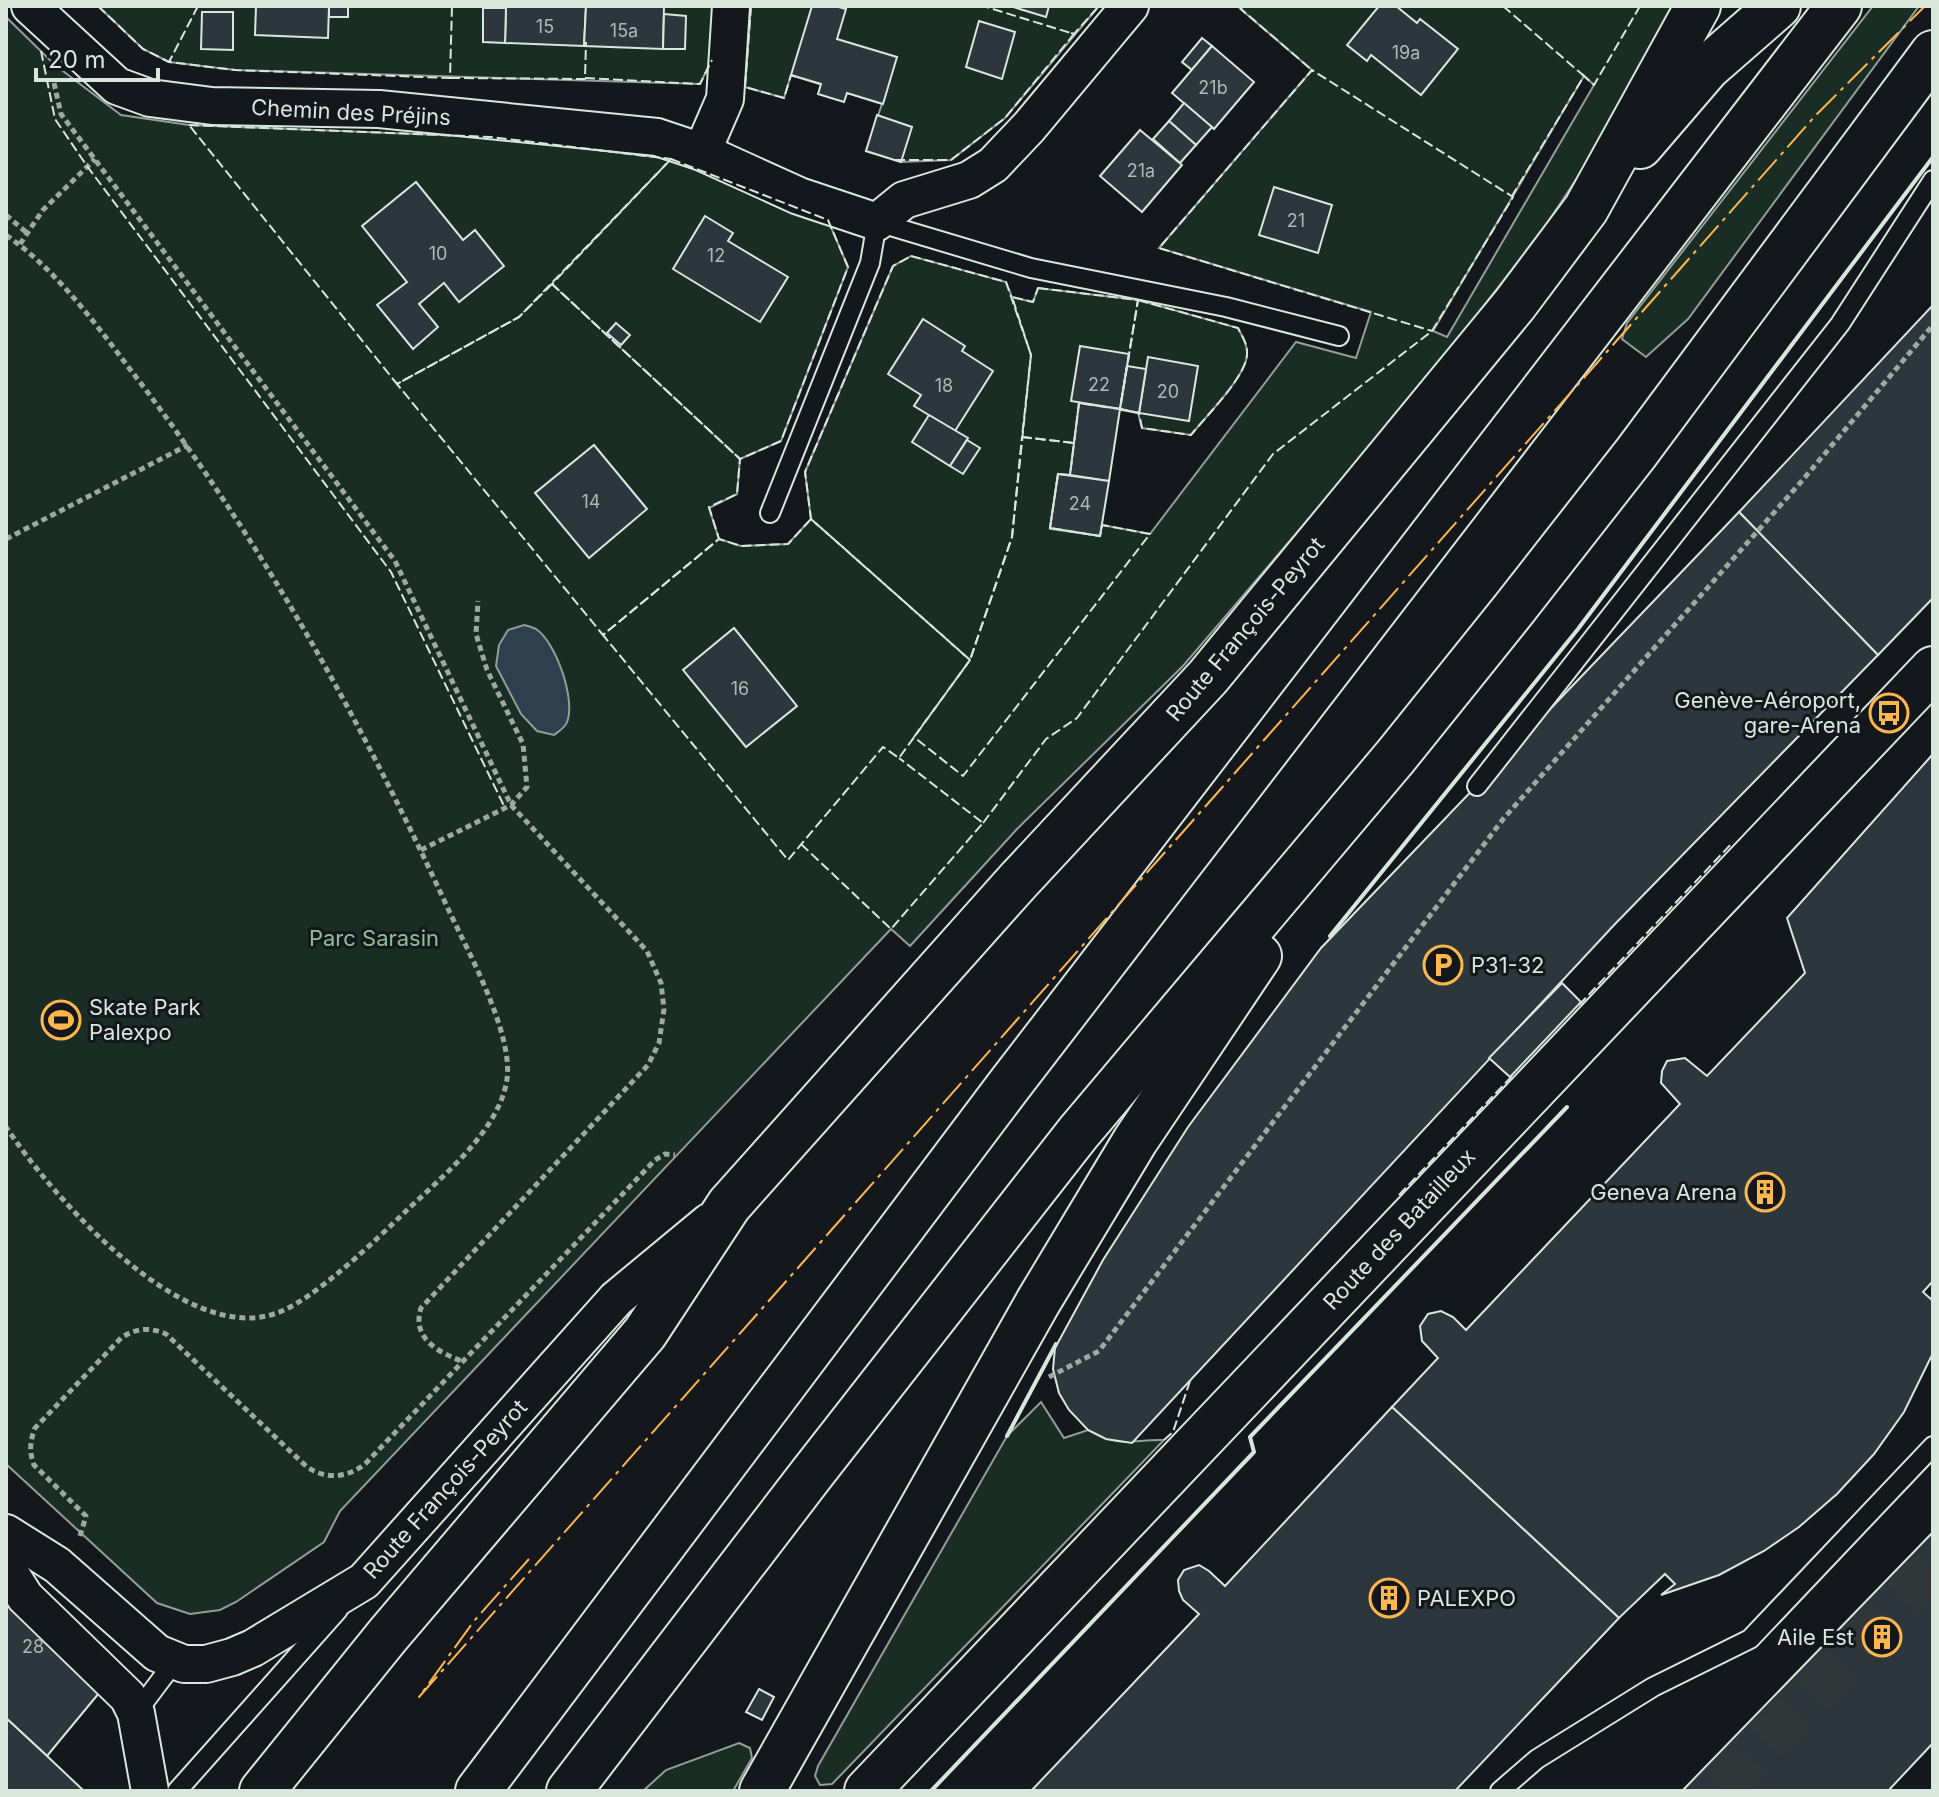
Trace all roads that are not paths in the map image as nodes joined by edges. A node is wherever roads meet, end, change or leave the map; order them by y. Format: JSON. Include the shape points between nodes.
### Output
{"nodes":[{"id":1,"x":30,"y":6,"type":"edge"},
{"id":2,"x":731,"y":6,"type":"edge"},
{"id":3,"x":1130,"y":6,"type":"edge"},
{"id":4,"x":1698,"y":6,"type":"edge"},
{"id":5,"x":1778,"y":6,"type":"edge"},
{"id":6,"x":1839,"y":6,"type":"edge"},
{"id":7,"x":1933,"y":53,"type":"edge"},
{"id":8,"x":702,"y":152,"type":"junction"},
{"id":9,"x":1933,"y":180,"type":"edge"},
{"id":10,"x":1586,"y":209,"type":"junction"},
{"id":11,"x":877,"y":222,"type":"junction"},
{"id":12,"x":1339,"y":336,"type":"dead end"},
{"id":13,"x":770,"y":513,"type":"dead end"},
{"id":14,"x":1933,"y":669,"type":"edge"},
{"id":15,"x":1396,"y":756,"type":"junction"},
{"id":16,"x":1477,"y":786,"type":"dead end"},
{"id":17,"x":729,"y":1205,"type":"junction"},
{"id":18,"x":1933,"y":1446,"type":"edge"},
{"id":19,"x":6,"y":1533,"type":"edge"},
{"id":20,"x":6,"y":1567,"type":"edge"},
{"id":21,"x":364,"y":1581,"type":"junction"},
{"id":22,"x":175,"y":1661,"type":"junction"},
{"id":23,"x":136,"y":1713,"type":"junction"},
{"id":24,"x":150,"y":1791,"type":"edge"},
{"id":25,"x":177,"y":1791,"type":"edge"},
{"id":26,"x":262,"y":1791,"type":"edge"},
{"id":27,"x":478,"y":1791,"type":"edge"},
{"id":28,"x":569,"y":1791,"type":"edge"},
{"id":29,"x":762,"y":1791,"type":"edge"},
{"id":30,"x":867,"y":1791,"type":"edge"},
{"id":31,"x":1500,"y":1791,"type":"edge"}],
"edges":[{"from":1,"to":8,"type":"street","name":"Chemin des Préjins","via":[[117,86],[150,98],[212,106],[409,112],[657,137]]},
{"from":2,"to":8,"type":"street","via":[[725,99]]},
{"from":3,"to":11,"type":"street","via":[[993,165],[969,180],[904,200]]},
{"from":4,"to":10,"type":"main road","name":"Route François-Peyrot"},
{"from":5,"to":10,"type":"main road","via":[[1707,68]]},
{"from":6,"to":27,"type":"main road","via":[[1020,1072]]},
{"from":7,"to":15,"type":"main road","via":[[1636,453]]},
{"from":8,"to":11,"type":"street","name":"Chemin des Préjins","via":[[799,196]]},
{"from":9,"to":16,"type":"lane","via":[[1840,324]]},
{"from":10,"to":17,"type":"main road","name":"Route François-Peyrot","via":[[1515,304],[1208,677]]},
{"from":11,"to":12,"type":"lane","via":[[1031,268]]},
{"from":11,"to":13,"type":"lane","via":[[870,263]]},
{"from":14,"to":30,"type":"main road","name":"Route des Batailleux"},
{"from":15,"to":28,"type":"main road","via":[[1078,1133]]},
{"from":15,"to":29,"type":"main road","via":[[1135,1141]]},
{"from":17,"to":21,"type":"street","name":"Route François-Peyrot","via":[[616,1299]]},
{"from":17,"to":26,"type":"main road","name":"Route François-Peyrot","via":[[645,1333]]},
{"from":18,"to":31,"type":"lane","via":[[1750,1639],[1653,1687],[1537,1759]]},
{"from":19,"to":22,"type":"street","via":[[57,1565],[157,1653]]},
{"from":20,"to":23,"type":"street","via":[[25,1597],[118,1686]]},
{"from":21,"to":22,"type":"street","name":"Route François-Peyrot","via":[[232,1657],[206,1664]]},
{"from":21,"to":25,"type":"lane"},
{"from":22,"to":23,"type":"lane"},
{"from":23,"to":24,"type":"street"}]}
